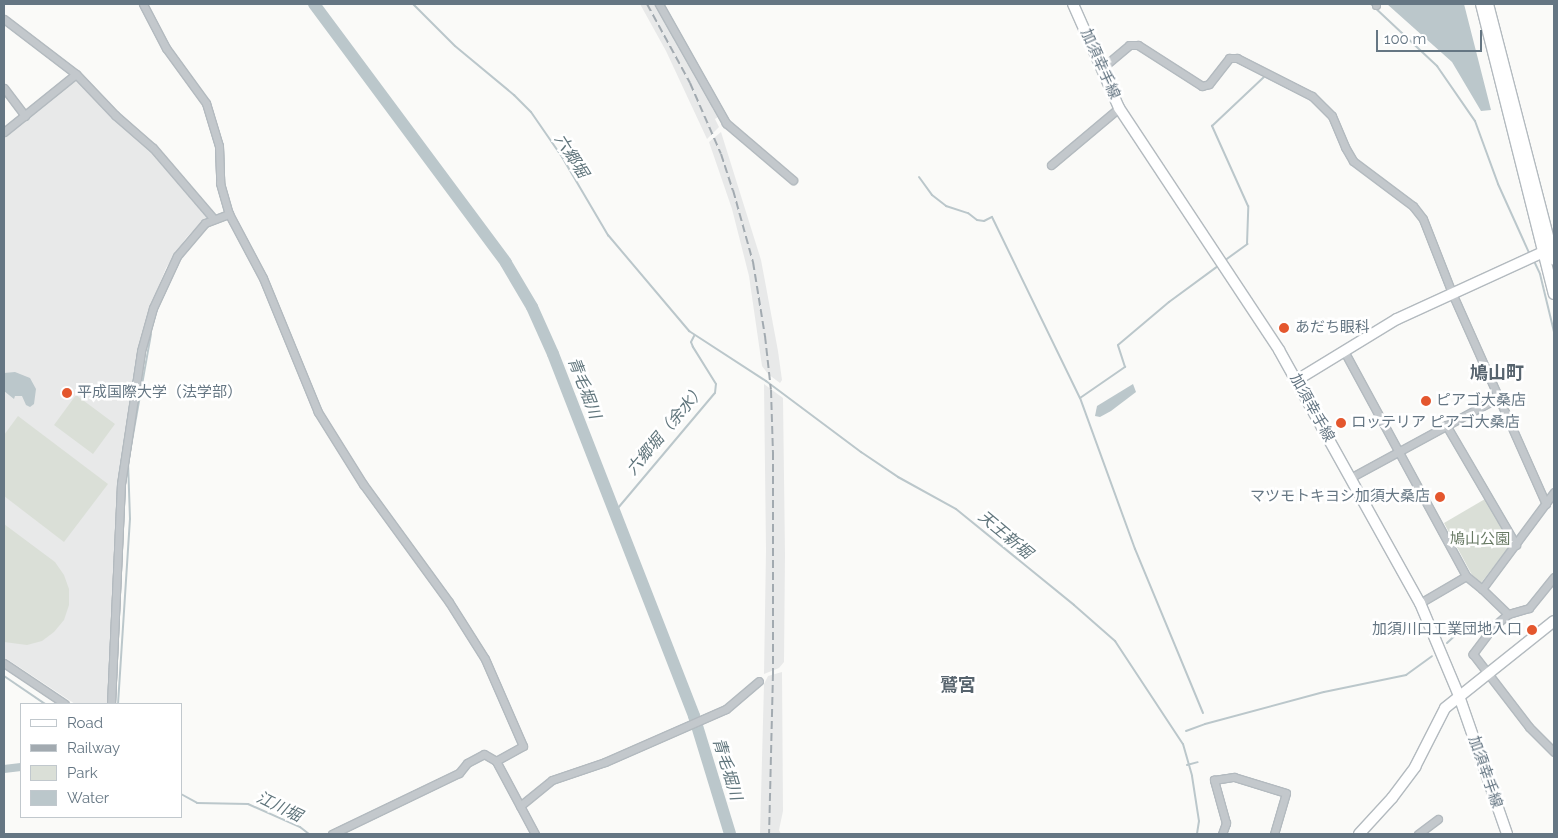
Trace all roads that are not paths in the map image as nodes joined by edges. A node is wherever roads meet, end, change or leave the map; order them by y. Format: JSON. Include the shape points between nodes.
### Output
{"nodes":[{"id":1,"x":143,"y":4,"type":"edge"},
{"id":2,"x":659,"y":4,"type":"edge"},
{"id":3,"x":1073,"y":4,"type":"edge"},
{"id":4,"x":1481,"y":4,"type":"edge"},
{"id":5,"x":1488,"y":4,"type":"edge"},
{"id":6,"x":4,"y":19,"type":"edge"},
{"id":7,"x":1102,"y":68,"type":"junction"},
{"id":8,"x":76,"y":74,"type":"junction"},
{"id":9,"x":4,"y":88,"type":"edge"},
{"id":10,"x":1119,"y":108,"type":"junction"},
{"id":11,"x":25,"y":116,"type":"junction"},
{"id":12,"x":4,"y":132,"type":"edge"},
{"id":13,"x":1051,"y":165,"type":"dead end"},
{"id":14,"x":793,"y":180,"type":"dead end"},
{"id":15,"x":229,"y":214,"type":"junction"},
{"id":16,"x":214,"y":218,"type":"junction"},
{"id":17,"x":1550,"y":249,"type":"edge"},
{"id":18,"x":1554,"y":260,"type":"edge"},
{"id":19,"x":1452,"y":293,"type":"junction"},
{"id":20,"x":1554,"y":294,"type":"edge"},
{"id":21,"x":1344,"y":351,"type":"junction"},
{"id":22,"x":1297,"y":380,"type":"junction"},
{"id":23,"x":1499,"y":397,"type":"junction"},
{"id":24,"x":1446,"y":425,"type":"junction"},
{"id":25,"x":1399,"y":451,"type":"junction"},
{"id":26,"x":1350,"y":478,"type":"junction"},
{"id":27,"x":1554,"y":492,"type":"edge"},
{"id":28,"x":1546,"y":504,"type":"junction"},
{"id":29,"x":1516,"y":545,"type":"junction"},
{"id":30,"x":1466,"y":576,"type":"junction"},
{"id":31,"x":1554,"y":577,"type":"edge"},
{"id":32,"x":1482,"y":589,"type":"junction"},
{"id":33,"x":1420,"y":603,"type":"junction"},
{"id":34,"x":1508,"y":614,"type":"junction"},
{"id":35,"x":1554,"y":621,"type":"edge"},
{"id":36,"x":4,"y":663,"type":"edge"},
{"id":37,"x":1486,"y":674,"type":"junction"},
{"id":38,"x":759,"y":681,"type":"dead end"},
{"id":39,"x":1459,"y":696,"type":"junction"},
{"id":40,"x":64,"y":703,"type":"edge"},
{"id":41,"x":111,"y":703,"type":"edge"},
{"id":42,"x":1554,"y":752,"type":"edge"},
{"id":43,"x":496,"y":761,"type":"junction"},
{"id":44,"x":520,"y":806,"type":"junction"},
{"id":45,"x":1438,"y":819,"type":"dead end"},
{"id":46,"x":332,"y":834,"type":"edge"},
{"id":47,"x":535,"y":834,"type":"edge"},
{"id":48,"x":1222,"y":834,"type":"edge"},
{"id":49,"x":1274,"y":834,"type":"edge"},
{"id":50,"x":1359,"y":834,"type":"edge"},
{"id":51,"x":1418,"y":834,"type":"edge"},
{"id":52,"x":1507,"y":834,"type":"edge"}],
"edges":[{"from":1,"to":15,"type":"street","via":[[166,48],[206,103],[219,146],[220,182]]},
{"from":2,"to":14,"type":"street","via":[[726,123]]},
{"from":3,"to":7,"type":"street","name":"加須幸手線"},
{"from":4,"to":17,"type":"street"},
{"from":5,"to":17,"type":"street"},
{"from":6,"to":8,"type":"street"},
{"from":7,"to":10,"type":"street","name":"加須幸手線"},
{"from":7,"to":19,"type":"street","via":[[1129,46],[1138,45],[1202,86],[1209,84],[1229,58],[1237,58],[1312,96],[1332,116],[1353,161],[1412,206],[1423,219]]},
{"from":8,"to":11,"type":"street"},
{"from":8,"to":16,"type":"street","via":[[115,115],[153,148]]},
{"from":9,"to":11,"type":"street"},
{"from":10,"to":13,"type":"street"},
{"from":10,"to":22,"type":"street","name":"加須幸手線"},
{"from":11,"to":12,"type":"street"},
{"from":15,"to":16,"type":"street"},
{"from":15,"to":43,"type":"street","via":[[263,278],[318,412],[363,484],[450,602],[485,659],[523,746]]},
{"from":16,"to":41,"type":"street","via":[[204,223],[186,243],[169,270],[153,308],[141,351],[121,484]]},
{"from":17,"to":18,"type":"street"},
{"from":17,"to":19,"type":"street"},
{"from":17,"to":20,"type":"street"},
{"from":19,"to":21,"type":"street","via":[[1397,319]]},
{"from":19,"to":23,"type":"street"},
{"from":21,"to":22,"type":"street"},
{"from":21,"to":25,"type":"street"},
{"from":22,"to":26,"type":"street","name":"加須幸手線"},
{"from":23,"to":24,"type":"street"},
{"from":23,"to":28,"type":"street"},
{"from":24,"to":25,"type":"street"},
{"from":24,"to":29,"type":"street"},
{"from":25,"to":26,"type":"street"},
{"from":25,"to":30,"type":"street"},
{"from":26,"to":33,"type":"street","name":"加須幸手線"},
{"from":27,"to":28,"type":"street"},
{"from":28,"to":29,"type":"street"},
{"from":29,"to":32,"type":"street"},
{"from":30,"to":32,"type":"street"},
{"from":30,"to":33,"type":"street"},
{"from":31,"to":34,"type":"street","via":[[1529,608]]},
{"from":32,"to":34,"type":"street"},
{"from":33,"to":39,"type":"street","name":"加須幸手線"},
{"from":34,"to":37,"type":"street","via":[[1493,627],[1473,654]]},
{"from":35,"to":37,"type":"street"},
{"from":36,"to":40,"type":"street"},
{"from":37,"to":39,"type":"street"},
{"from":37,"to":42,"type":"street"},
{"from":38,"to":44,"type":"street","via":[[730,707],[605,762],[552,780]]},
{"from":39,"to":50,"type":"street","via":[[1440,716],[1415,767]]},
{"from":39,"to":52,"type":"street","name":"加須幸手線"},
{"from":43,"to":44,"type":"street"},
{"from":43,"to":46,"type":"street","via":[[484,754],[467,763],[459,773]]},
{"from":44,"to":47,"type":"street"},
{"from":45,"to":51,"type":"street"},
{"from":48,"to":49,"type":"street","via":[[1226,824],[1214,780],[1234,777],[1286,793]]}]}
